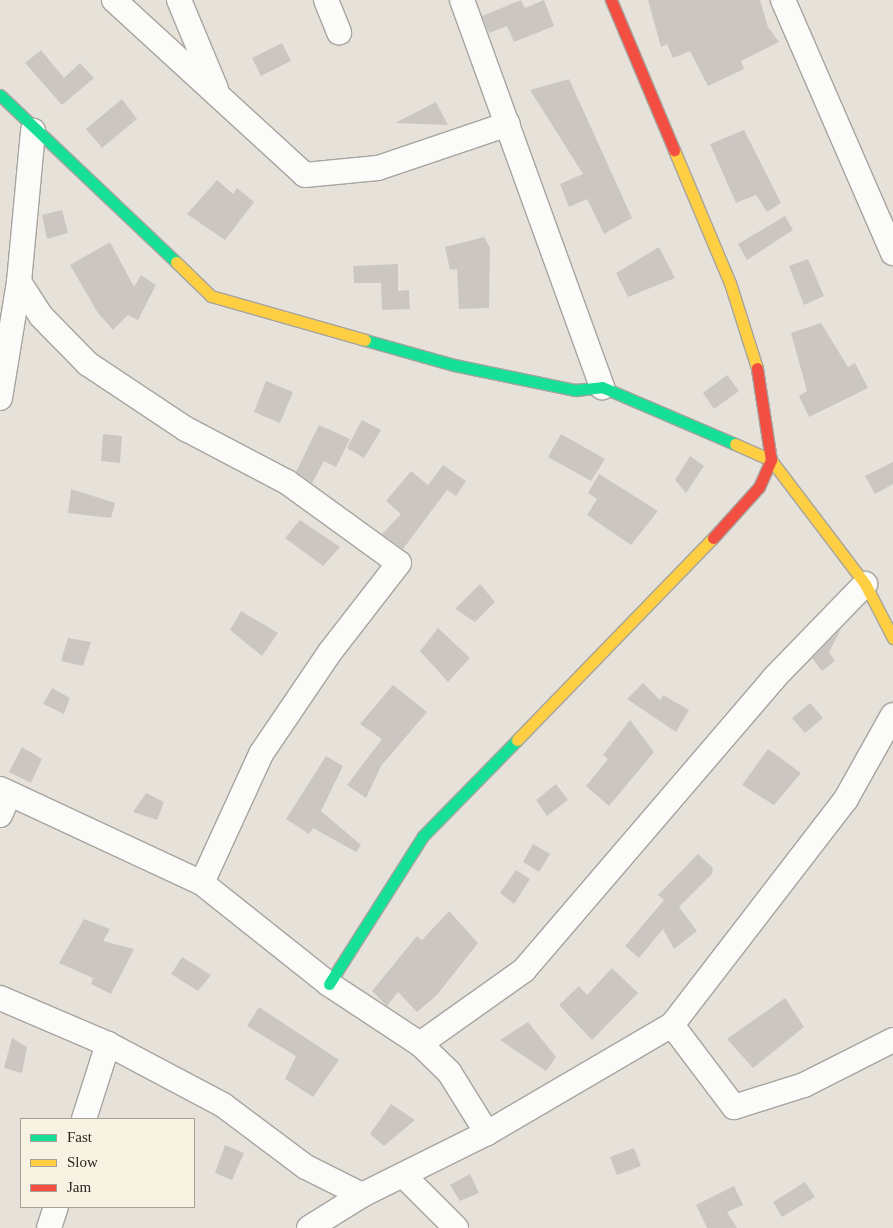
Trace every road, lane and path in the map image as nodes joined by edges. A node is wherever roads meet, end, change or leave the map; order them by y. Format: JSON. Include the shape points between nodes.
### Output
{"nodes":[{"id":1,"x":114,"y":0,"type":"edge"},
{"id":2,"x":179,"y":0,"type":"edge"},
{"id":3,"x":326,"y":0,"type":"edge"},
{"id":4,"x":462,"y":0,"type":"edge"},
{"id":5,"x":611,"y":0,"type":"edge"},
{"id":6,"x":783,"y":0,"type":"edge"},
{"id":7,"x":339,"y":32,"type":"dead end"},
{"id":8,"x":216,"y":91,"type":"junction"},
{"id":9,"x":0,"y":95,"type":"edge"},
{"id":10,"x":508,"y":124,"type":"junction"},
{"id":11,"x":34,"y":131,"type":"junction"},
{"id":12,"x":893,"y":253,"type":"edge"},
{"id":13,"x":19,"y":282,"type":"junction"},
{"id":14,"x":602,"y":387,"type":"junction"},
{"id":15,"x":0,"y":398,"type":"edge"},
{"id":16,"x":771,"y":460,"type":"junction"},
{"id":17,"x":865,"y":584,"type":"junction"},
{"id":18,"x":893,"y":638,"type":"edge"},
{"id":19,"x":893,"y":715,"type":"edge"},
{"id":20,"x":3,"y":799,"type":"edge"},
{"id":21,"x":202,"y":883,"type":"junction"},
{"id":22,"x":329,"y":984,"type":"junction"},
{"id":23,"x":0,"y":998,"type":"edge"},
{"id":24,"x":672,"y":1025,"type":"junction"},
{"id":25,"x":893,"y":1040,"type":"edge"},
{"id":26,"x":108,"y":1044,"type":"junction"},
{"id":27,"x":420,"y":1044,"type":"junction"},
{"id":28,"x":84,"y":1118,"type":"edge"},
{"id":29,"x":487,"y":1133,"type":"junction"},
{"id":30,"x":404,"y":1175,"type":"junction"},
{"id":31,"x":362,"y":1195,"type":"junction"},
{"id":32,"x":56,"y":1208,"type":"edge"},
{"id":33,"x":49,"y":1228,"type":"edge"},
{"id":34,"x":309,"y":1228,"type":"edge"},
{"id":35,"x":456,"y":1228,"type":"edge"}],
"edges":[{"from":1,"to":8,"type":"street","via":[[158,44]]},
{"from":2,"to":8,"type":"street"},
{"from":3,"to":7,"type":"street"},
{"from":4,"to":10,"type":"street"},
{"from":5,"to":16,"type":"street","via":[[730,283],[755,357]]},
{"from":6,"to":12,"type":"street"},
{"from":8,"to":10,"type":"street","via":[[305,175],[378,168]]},
{"from":9,"to":11,"type":"street"},
{"from":10,"to":14,"type":"street"},
{"from":11,"to":13,"type":"street"},
{"from":11,"to":14,"type":"street","via":[[211,296],[454,365],[575,390]]},
{"from":13,"to":15,"type":"street"},
{"from":13,"to":21,"type":"street","via":[[41,316],[88,364],[186,429],[286,482],[399,563],[261,754]]},
{"from":14,"to":16,"type":"street"},
{"from":16,"to":17,"type":"street"},
{"from":16,"to":22,"type":"street","via":[[759,487],[722,529],[423,836]]},
{"from":17,"to":18,"type":"street"},
{"from":17,"to":27,"type":"street","via":[[774,678],[524,970]]},
{"from":19,"to":24,"type":"street","via":[[846,799]]},
{"from":20,"to":21,"type":"street"},
{"from":21,"to":22,"type":"street"},
{"from":22,"to":27,"type":"street"},
{"from":23,"to":26,"type":"street"},
{"from":24,"to":25,"type":"street","via":[[734,1106],[804,1085]]},
{"from":24,"to":29,"type":"street"},
{"from":26,"to":28,"type":"street"},
{"from":26,"to":31,"type":"street","via":[[223,1105],[306,1166]]},
{"from":27,"to":29,"type":"street","via":[[449,1072]]},
{"from":29,"to":30,"type":"street"},
{"from":30,"to":31,"type":"street"},
{"from":30,"to":35,"type":"street"},
{"from":31,"to":34,"type":"street"},
{"from":32,"to":33,"type":"street"}]}
